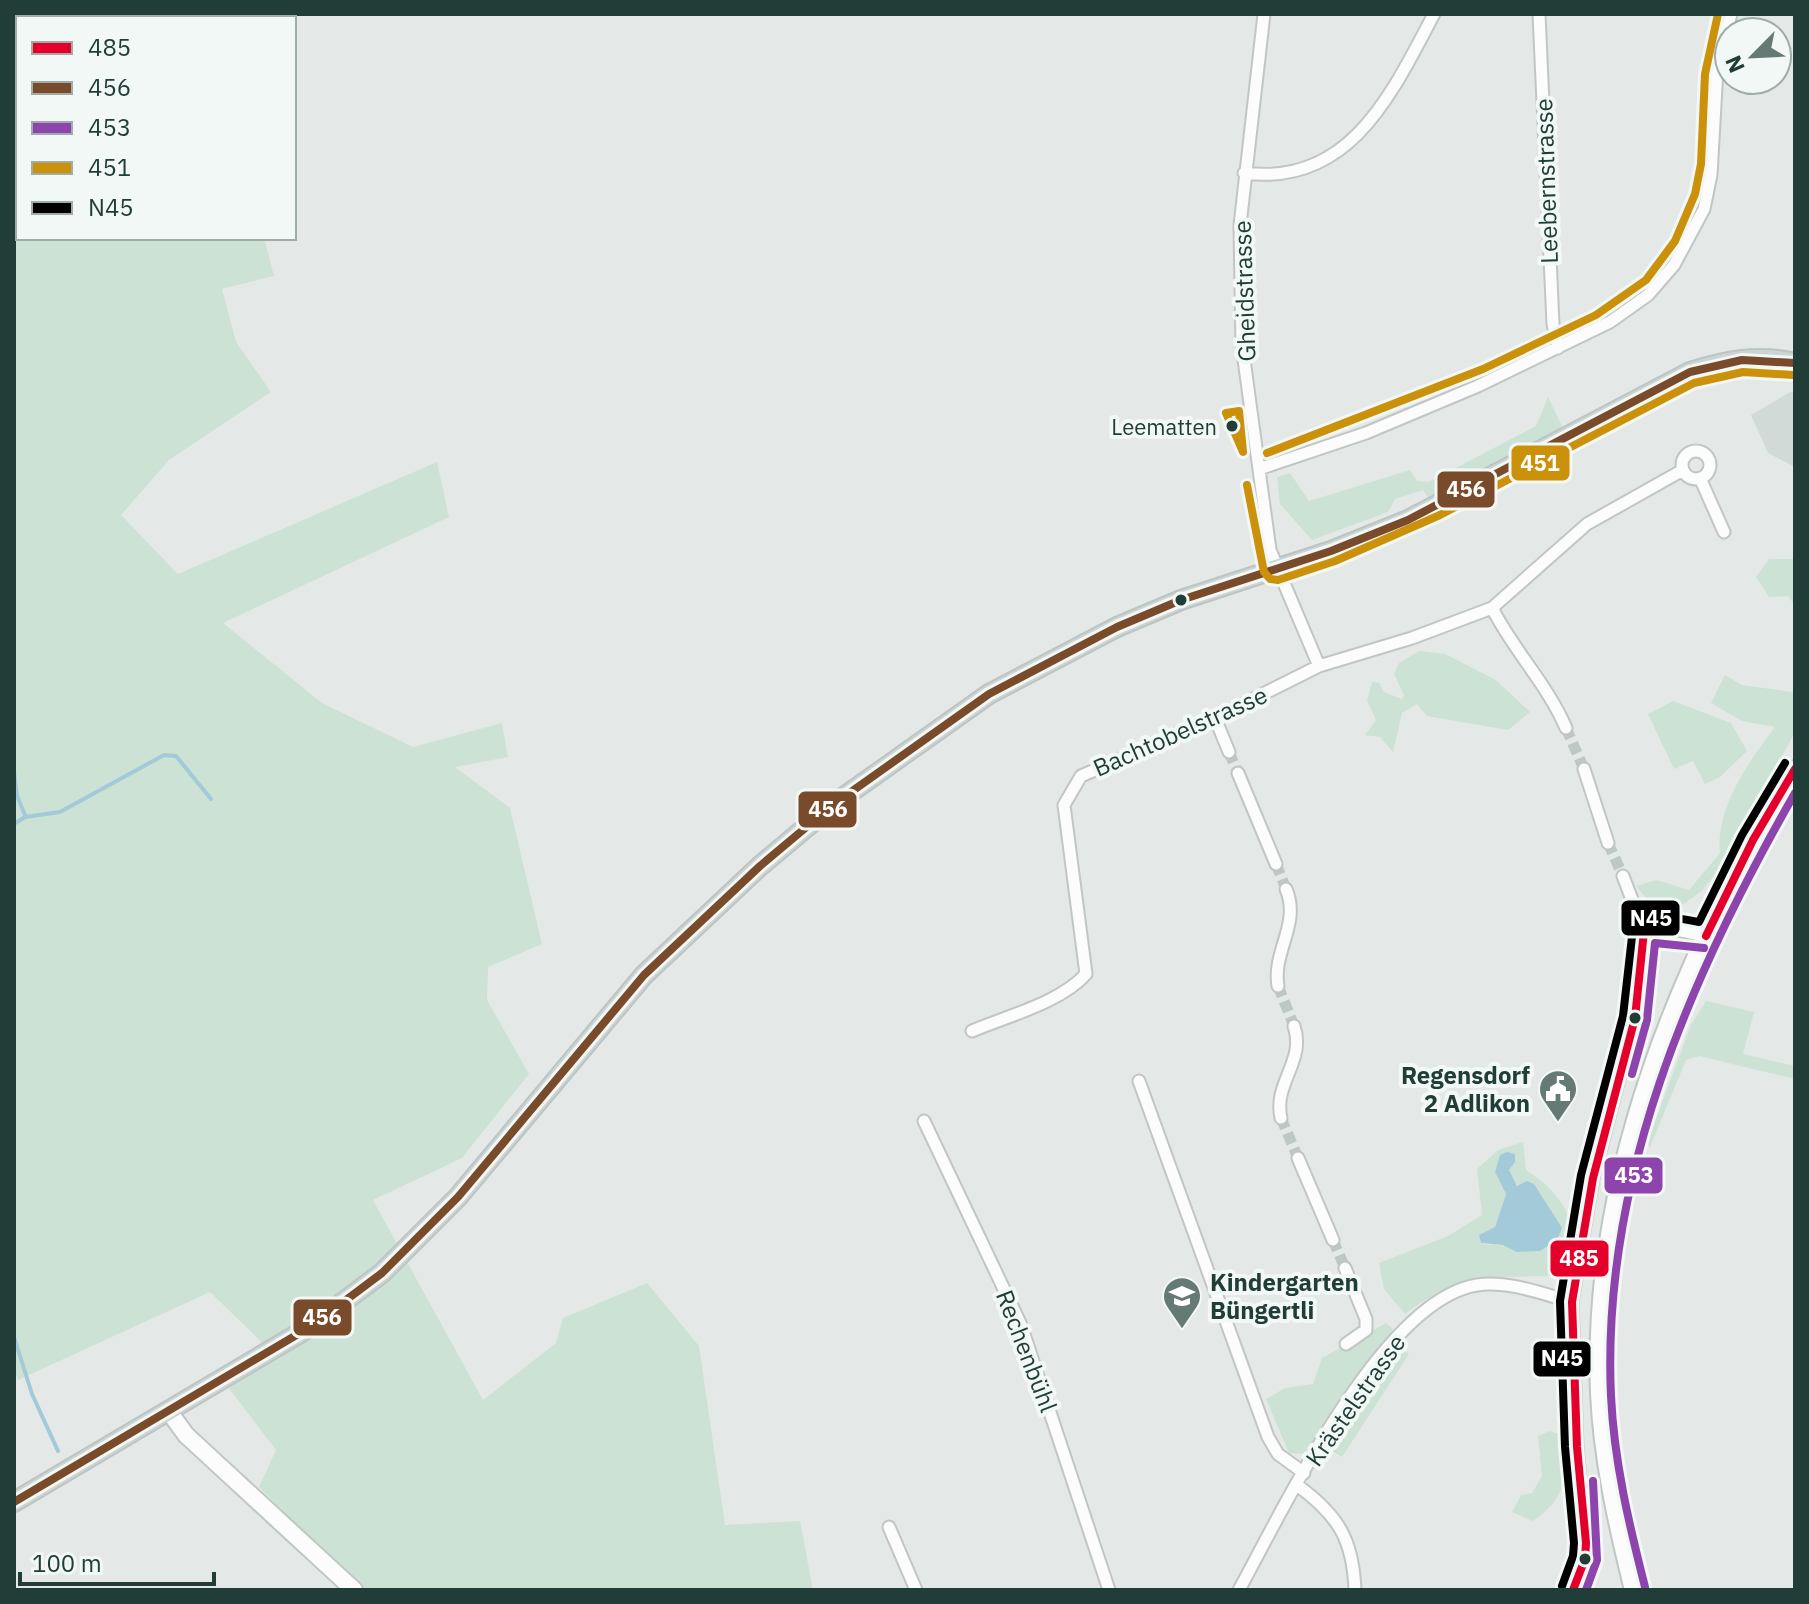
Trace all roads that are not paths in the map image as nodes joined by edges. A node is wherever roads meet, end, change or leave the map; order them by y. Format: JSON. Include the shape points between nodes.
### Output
{"nodes":[{"id":1,"x":1264,"y":14,"type":"edge"},
{"id":2,"x":1434,"y":14,"type":"edge"},
{"id":3,"x":1539,"y":14,"type":"edge"},
{"id":4,"x":1731,"y":14,"type":"edge"},
{"id":5,"x":1244,"y":173,"type":"junction"},
{"id":6,"x":1558,"y":348,"type":"junction"},
{"id":7,"x":1795,"y":363,"type":"edge"},
{"id":8,"x":1259,"y":469,"type":"junction"},
{"id":9,"x":1683,"y":470,"type":"junction"},
{"id":10,"x":1700,"y":478,"type":"junction"},
{"id":11,"x":1724,"y":532,"type":"dead end"},
{"id":12,"x":1275,"y":568,"type":"junction"},
{"id":13,"x":1492,"y":608,"type":"junction"},
{"id":14,"x":1319,"y":666,"type":"junction"},
{"id":15,"x":1215,"y":718,"type":"junction"},
{"id":16,"x":1566,"y":728,"type":"tunnel mouth"},
{"id":17,"x":1229,"y":752,"type":"tunnel mouth"},
{"id":18,"x":1584,"y":769,"type":"tunnel mouth"},
{"id":19,"x":1795,"y":769,"type":"edge"},
{"id":20,"x":1238,"y":773,"type":"tunnel mouth"},
{"id":21,"x":1608,"y":843,"type":"tunnel mouth"},
{"id":22,"x":1276,"y":864,"type":"tunnel mouth"},
{"id":23,"x":1623,"y":876,"type":"tunnel mouth"},
{"id":24,"x":1286,"y":889,"type":"tunnel mouth"},
{"id":25,"x":1644,"y":931,"type":"junction"},
{"id":26,"x":1706,"y":936,"type":"junction"},
{"id":27,"x":1278,"y":986,"type":"tunnel mouth"},
{"id":28,"x":1294,"y":1026,"type":"tunnel mouth"},
{"id":29,"x":972,"y":1031,"type":"dead end"},
{"id":30,"x":1139,"y":1081,"type":"dead end"},
{"id":31,"x":1281,"y":1118,"type":"tunnel mouth"},
{"id":32,"x":924,"y":1121,"type":"dead end"},
{"id":33,"x":1298,"y":1158,"type":"tunnel mouth"},
{"id":34,"x":1333,"y":1240,"type":"tunnel mouth"},
{"id":35,"x":1345,"y":1268,"type":"tunnel mouth"},
{"id":36,"x":1572,"y":1302,"type":"junction"},
{"id":37,"x":1346,"y":1344,"type":"dead end"},
{"id":38,"x":170,"y":1413,"type":"junction"},
{"id":39,"x":1304,"y":1473,"type":"junction"},
{"id":40,"x":1297,"y":1485,"type":"junction"},
{"id":41,"x":14,"y":1502,"type":"edge"},
{"id":42,"x":889,"y":1527,"type":"dead end"},
{"id":43,"x":354,"y":1590,"type":"edge"},
{"id":44,"x":916,"y":1590,"type":"edge"},
{"id":45,"x":1109,"y":1590,"type":"edge"},
{"id":46,"x":1239,"y":1590,"type":"edge"},
{"id":47,"x":1355,"y":1590,"type":"edge"},
{"id":48,"x":1573,"y":1590,"type":"edge"},
{"id":49,"x":1633,"y":1590,"type":"edge"}],
"edges":[{"from":1,"to":5,"type":"street","name":"Gheidstrasse"},
{"from":2,"to":5,"type":"street","via":[[1408,63],[1348,145],[1321,164],[1301,170]]},
{"from":3,"to":6,"type":"street","name":"Leebernstrasse"},
{"from":4,"to":6,"type":"street","via":[[1717,69],[1711,175],[1704,209],[1690,237],[1648,295]]},
{"from":5,"to":8,"type":"street","name":"Gheidstrasse","via":[[1242,345]]},
{"from":6,"to":8,"type":"street","via":[[1366,433]]},
{"from":7,"to":12,"type":"main road","via":[[1727,360],[1690,372],[1408,520]]},
{"from":8,"to":12,"type":"street","name":"Gheidstrasse"},
{"from":9,"to":10,"type":"street"},
{"from":9,"to":10,"type":"street","name":"Bachtobelstrasse","via":[[1688,453],[1702,452],[1710,463]]},
{"from":9,"to":13,"type":"street","name":"Bachtobelstrasse","via":[[1587,524]]},
{"from":10,"to":11,"type":"street"},
{"from":12,"to":14,"type":"street"},
{"from":12,"to":38,"type":"main road","via":[[1117,627],[989,694],[834,804],[644,975],[458,1197],[391,1265],[310,1327]]},
{"from":13,"to":14,"type":"street","name":"Bachtobelstrasse"},
{"from":13,"to":16,"type":"street","via":[[1539,675]]},
{"from":14,"to":15,"type":"street","name":"Bachtobelstrasse"},
{"from":15,"to":17,"type":"street"},
{"from":15,"to":29,"type":"street","name":"Bachtobelstrasse","via":[[1081,776],[1070,789],[1064,805],[1066,838],[1086,974],[1068,989]]},
{"from":18,"to":21,"type":"street"},
{"from":19,"to":26,"type":"main road"},
{"from":20,"to":22,"type":"street"},
{"from":23,"to":25,"type":"street"},
{"from":24,"to":27,"type":"street","via":[[1292,905],[1290,929],[1276,964]]},
{"from":25,"to":26,"type":"street"},
{"from":25,"to":36,"type":"street","via":[[1635,1018],[1593,1178]]},
{"from":26,"to":49,"type":"main road","via":[[1652,1065],[1617,1185],[1602,1292],[1599,1393],[1612,1505]]},
{"from":28,"to":31,"type":"street","via":[[1296,1059],[1278,1097]]},
{"from":30,"to":39,"type":"street","via":[[1268,1437],[1278,1454]]},
{"from":32,"to":45,"type":"street","name":"Rechenbühl","via":[[1021,1325]]},
{"from":33,"to":34,"type":"street"},
{"from":35,"to":37,"type":"street","via":[[1366,1319],[1366,1330]]},
{"from":36,"to":39,"type":"street","name":"Krästelstrasse","via":[[1530,1290],[1478,1285],[1433,1301],[1393,1342]]},
{"from":36,"to":48,"type":"street","via":[[1586,1543]]},
{"from":38,"to":41,"type":"main road"},
{"from":38,"to":43,"type":"main road","via":[[186,1435]]},
{"from":39,"to":40,"type":"street","name":"Krästelstrasse"},
{"from":40,"to":46,"type":"street","name":"Krästelstrasse"},
{"from":40,"to":47,"type":"street","via":[[1342,1530]]},
{"from":42,"to":44,"type":"street"}]}
